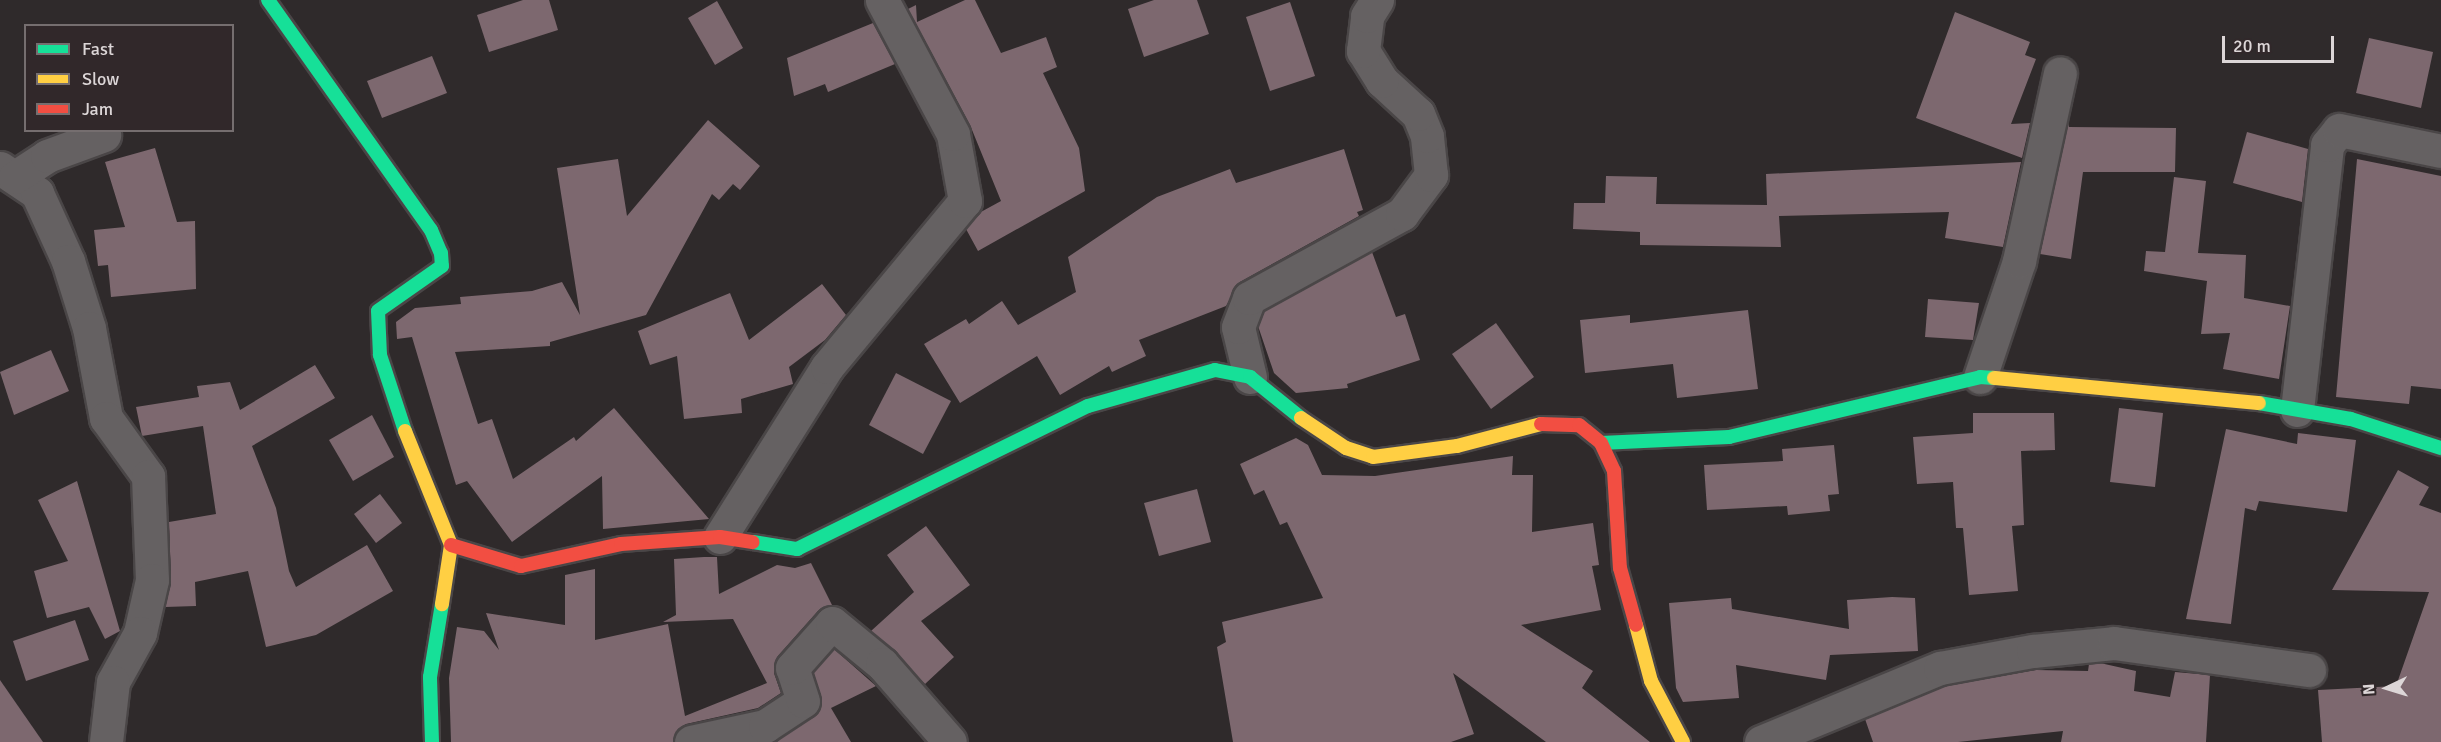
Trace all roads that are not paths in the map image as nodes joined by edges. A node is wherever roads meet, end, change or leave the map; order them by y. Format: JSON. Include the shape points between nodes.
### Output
{"nodes":[{"id":1,"x":268,"y":0,"type":"edge"},
{"id":2,"x":882,"y":0,"type":"edge"},
{"id":3,"x":1377,"y":0,"type":"edge"},
{"id":4,"x":2060,"y":74,"type":"dead end"},
{"id":5,"x":104,"y":135,"type":"dead end"},
{"id":6,"x":2441,"y":150,"type":"edge"},
{"id":7,"x":7,"y":173,"type":"edge"},
{"id":8,"x":1250,"y":377,"type":"junction"},
{"id":9,"x":1980,"y":378,"type":"junction"},
{"id":10,"x":2297,"y":410,"type":"junction"},
{"id":11,"x":1601,"y":443,"type":"junction"},
{"id":12,"x":2441,"y":448,"type":"edge"},
{"id":13,"x":720,"y":537,"type":"junction"},
{"id":14,"x":451,"y":545,"type":"junction"},
{"id":15,"x":2309,"y":670,"type":"dead end"},
{"id":16,"x":766,"y":734,"type":"edge"},
{"id":17,"x":1677,"y":740,"type":"edge"},
{"id":18,"x":106,"y":742,"type":"edge"},
{"id":19,"x":432,"y":742,"type":"edge"},
{"id":20,"x":691,"y":742,"type":"edge"},
{"id":21,"x":950,"y":742,"type":"edge"},
{"id":22,"x":1761,"y":742,"type":"edge"}],
"edges":[{"from":1,"to":14,"type":"street","via":[[431,230],[441,253],[442,266],[432,277],[378,311],[376,328],[380,355],[419,474]]},
{"from":2,"to":13,"type":"street","via":[[953,134],[965,201],[827,367]]},
{"from":3,"to":8,"type":"street","via":[[1367,16],[1363,51],[1382,81],[1418,114],[1427,136],[1431,175],[1402,214],[1250,298],[1238,327]]},
{"from":4,"to":9,"type":"street","via":[[2019,261]]},
{"from":5,"to":7,"type":"street"},
{"from":6,"to":10,"type":"street","via":[[2339,130],[2327,145]]},
{"from":7,"to":18,"type":"street","via":[[37,193],[68,261],[89,328],[106,418],[148,476],[152,580],[140,633],[113,682]]},
{"from":8,"to":11,"type":"street","via":[[1279,404],[1336,442],[1372,457],[1457,446],[1550,422],[1579,425]]},
{"from":8,"to":13,"type":"street","via":[[1215,370],[1088,406],[797,549]]},
{"from":9,"to":10,"type":"street","via":[[2236,399]]},
{"from":9,"to":11,"type":"street","via":[[1729,437]]},
{"from":10,"to":12,"type":"street","via":[[2351,419]]},
{"from":11,"to":17,"type":"street","via":[[1614,471],[1620,568],[1651,681]]},
{"from":13,"to":14,"type":"street","via":[[621,544],[521,566]]},
{"from":14,"to":19,"type":"street","via":[[430,677]]},
{"from":15,"to":22,"type":"street","via":[[2114,643],[2033,651],[1940,668]]},
{"from":16,"to":20,"type":"street"},
{"from":16,"to":21,"type":"street","via":[[803,701],[792,668],[832,623],[882,664]]}]}
